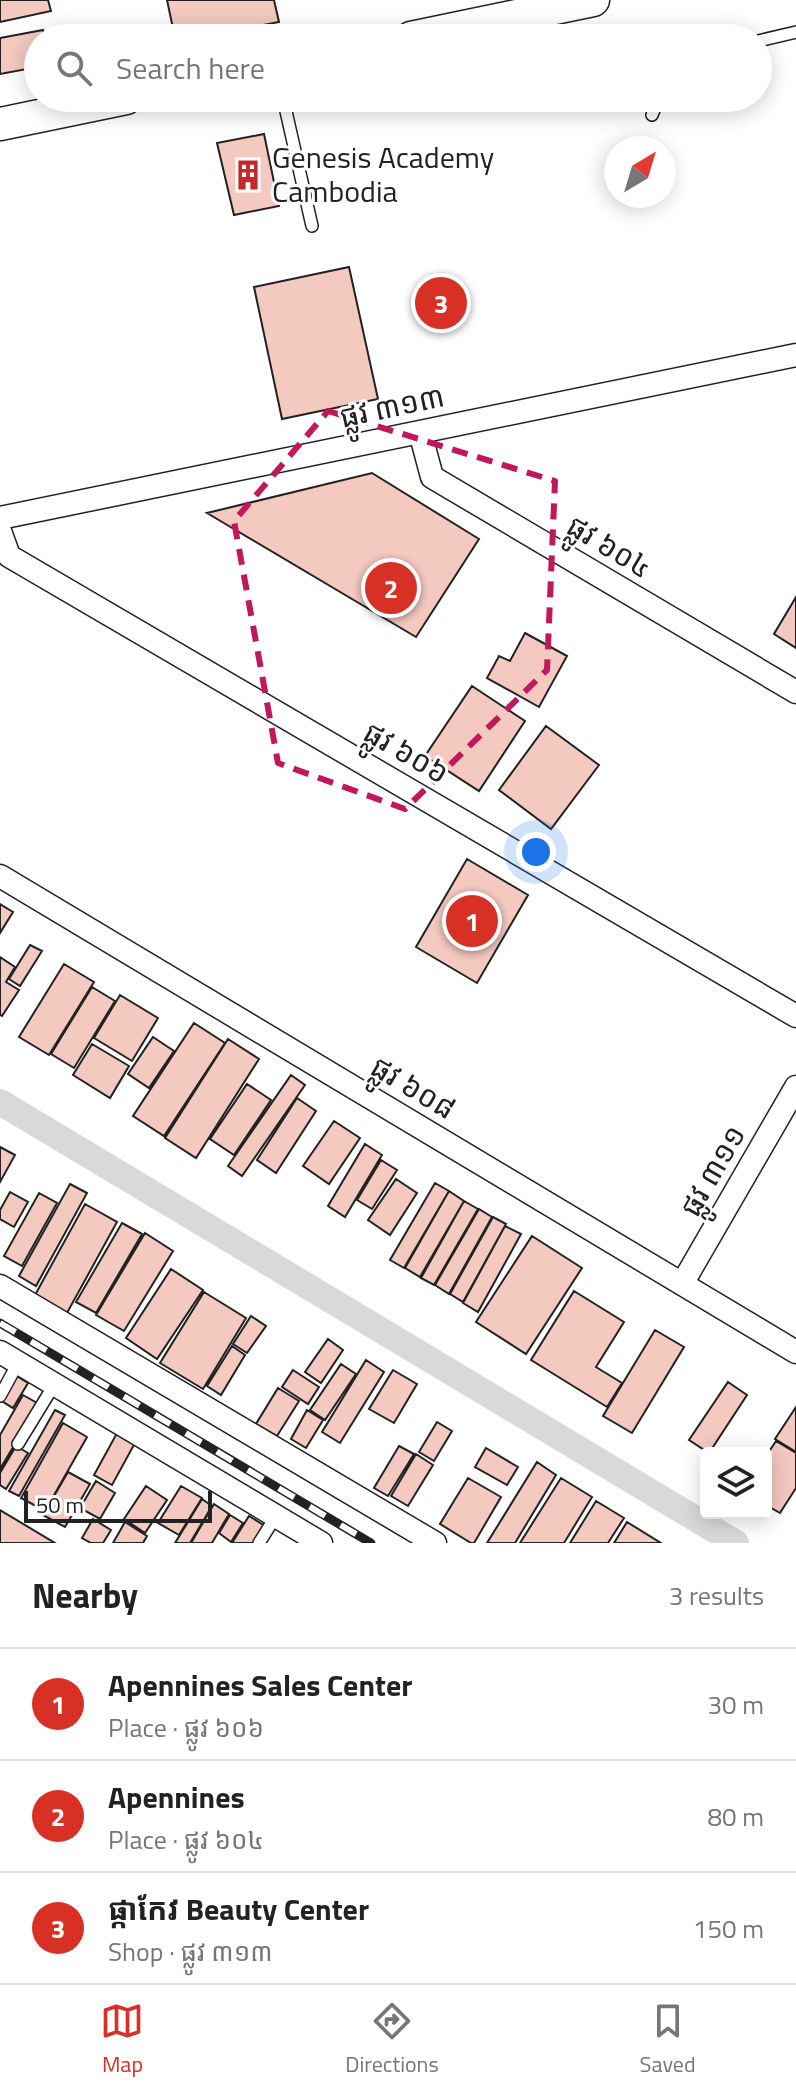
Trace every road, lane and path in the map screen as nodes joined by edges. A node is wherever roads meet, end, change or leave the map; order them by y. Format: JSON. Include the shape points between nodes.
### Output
{"nodes":[{"id":1,"x":593,"y":0,"type":"edge"},
{"id":2,"x":478,"y":24,"type":"edge"},
{"id":3,"x":796,"y":32,"type":"edge"},
{"id":4,"x":772,"y":38,"type":"edge"},
{"id":5,"x":58,"y":112,"type":"edge"},
{"id":6,"x":286,"y":112,"type":"edge"},
{"id":7,"x":653,"y":112,"type":"edge"},
{"id":8,"x":652,"y":115,"type":"dead end"},
{"id":9,"x":0,"y":124,"type":"edge"},
{"id":10,"x":312,"y":226,"type":"dead end"},
{"id":11,"x":796,"y":355,"type":"edge"},
{"id":12,"x":420,"y":432,"type":"junction"},
{"id":13,"x":0,"y":518,"type":"edge"},
{"id":14,"x":0,"y":531,"type":"edge"},
{"id":15,"x":796,"y":692,"type":"edge"},
{"id":16,"x":0,"y":876,"type":"edge"},
{"id":17,"x":796,"y":1016,"type":"edge"},
{"id":18,"x":796,"y":1087,"type":"edge"},
{"id":19,"x":682,"y":1284,"type":"junction"},
{"id":20,"x":0,"y":1286,"type":"edge"},
{"id":21,"x":796,"y":1352,"type":"edge"},
{"id":22,"x":9,"y":1358,"type":"edge"},
{"id":23,"x":54,"y":1385,"type":"junction"},
{"id":24,"x":0,"y":1396,"type":"edge"},
{"id":25,"x":18,"y":1444,"type":"dead end"},
{"id":26,"x":276,"y":1516,"type":"junction"},
{"id":27,"x":259,"y":1543,"type":"edge"},
{"id":28,"x":321,"y":1543,"type":"edge"},
{"id":29,"x":435,"y":1543,"type":"edge"}],
"edges":[{"from":1,"to":2,"type":"street"},
{"from":3,"to":4,"type":"lane"},
{"from":5,"to":9,"type":"street"},
{"from":6,"to":10,"type":"lane"},
{"from":7,"to":8,"type":"lane"},
{"from":11,"to":12,"type":"street","name":"ផ្លូវ ៣១៣"},
{"from":12,"to":13,"type":"street","name":"ផ្លូវ ៣១៣"},
{"from":12,"to":15,"type":"street","name":"ផ្លូវ ៦០៤","via":[[432,477]]},
{"from":14,"to":17,"type":"street","name":"ផ្លូវ ៦០៦","via":[[9,556]]},
{"from":16,"to":19,"type":"street","name":"ផ្លូវ ៦០៨"},
{"from":18,"to":19,"type":"street","name":"ផ្លូវ ៣១១"},
{"from":19,"to":21,"type":"street","name":"ផ្លូវ ៦០៨"},
{"from":20,"to":29,"type":"street"},
{"from":22,"to":23,"type":"street"},
{"from":22,"to":24,"type":"lane"},
{"from":23,"to":25,"type":"lane"},
{"from":23,"to":26,"type":"street"},
{"from":26,"to":27,"type":"lane"},
{"from":26,"to":28,"type":"street"}]}
